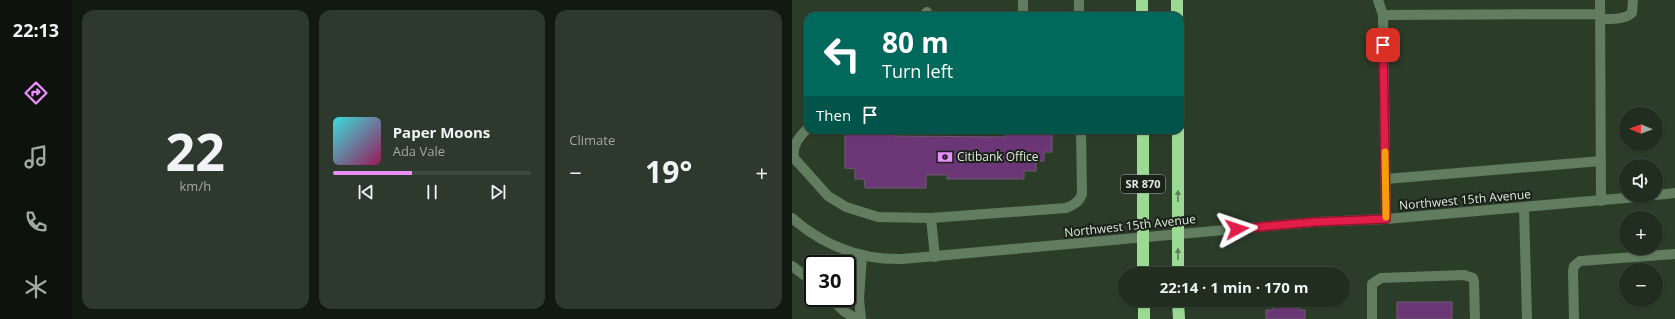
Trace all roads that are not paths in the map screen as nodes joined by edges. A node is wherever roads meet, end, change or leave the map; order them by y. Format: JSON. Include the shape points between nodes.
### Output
{"nodes":[{"id":1,"x":1023,"y":0,"type":"edge"},
{"id":2,"x":1079,"y":0,"type":"edge"},
{"id":3,"x":1142,"y":0,"type":"edge"},
{"id":4,"x":1177,"y":0,"type":"edge"},
{"id":5,"x":1378,"y":0,"type":"edge"},
{"id":6,"x":1600,"y":0,"type":"edge"},
{"id":7,"x":1633,"y":0,"type":"edge"},
{"id":8,"x":1023,"y":12,"type":"edge"},
{"id":9,"x":1079,"y":12,"type":"edge"},
{"id":10,"x":1142,"y":12,"type":"edge"},
{"id":11,"x":1177,"y":12,"type":"edge"},
{"id":12,"x":1383,"y":15,"type":"junction"},
{"id":13,"x":1600,"y":16,"type":"junction"},
{"id":14,"x":804,"y":132,"type":"edge"},
{"id":15,"x":1081,"y":134,"type":"edge"},
{"id":16,"x":1143,"y":134,"type":"edge"},
{"id":17,"x":1178,"y":134,"type":"edge"},
{"id":18,"x":1601,"y":161,"type":"junction"},
{"id":19,"x":1386,"y":179,"type":"junction"},
{"id":20,"x":1675,"y":193,"type":"edge"},
{"id":21,"x":1663,"y":194,"type":"edge"},
{"id":22,"x":1619,"y":198,"type":"edge"},
{"id":23,"x":1601,"y":200,"type":"junction"},
{"id":24,"x":1524,"y":208,"type":"junction"},
{"id":25,"x":792,"y":218,"type":"edge"},
{"id":26,"x":931,"y":218,"type":"junction"},
{"id":27,"x":1386,"y":219,"type":"junction"},
{"id":28,"x":1178,"y":235,"type":"junction"},
{"id":29,"x":1143,"y":238,"type":"junction"},
{"id":30,"x":1675,"y":254,"type":"edge"},
{"id":31,"x":862,"y":256,"type":"junction"},
{"id":32,"x":935,"y":256,"type":"junction"},
{"id":33,"x":792,"y":266,"type":"edge"},
{"id":34,"x":1143,"y":267,"type":"edge"},
{"id":35,"x":1178,"y":267,"type":"edge"},
{"id":36,"x":804,"y":275,"type":"edge"},
{"id":37,"x":840,"y":307,"type":"edge"},
{"id":38,"x":1144,"y":307,"type":"edge"},
{"id":39,"x":1178,"y":307,"type":"edge"},
{"id":40,"x":857,"y":319,"type":"edge"},
{"id":41,"x":861,"y":319,"type":"edge"},
{"id":42,"x":1144,"y":319,"type":"edge"},
{"id":43,"x":1178,"y":319,"type":"edge"},
{"id":44,"x":1372,"y":319,"type":"edge"},
{"id":45,"x":1476,"y":319,"type":"edge"},
{"id":46,"x":1527,"y":319,"type":"edge"},
{"id":47,"x":1574,"y":319,"type":"edge"}],
"edges":[{"from":1,"to":8,"type":"street"},
{"from":2,"to":9,"type":"street"},
{"from":3,"to":10,"type":"highway"},
{"from":4,"to":11,"type":"highway"},
{"from":5,"to":12,"type":"street"},
{"from":6,"to":13,"type":"street"},
{"from":7,"to":13,"type":"street","via":[[1632,13],[1629,16],[1619,19]]},
{"from":12,"to":13,"type":"street"},
{"from":12,"to":19,"type":"street"},
{"from":13,"to":18,"type":"street"},
{"from":14,"to":26,"type":"street","via":[[798,138],[793,152],[794,158],[828,196],[846,207],[878,217]]},
{"from":15,"to":26,"type":"street","via":[[1082,194],[1074,205],[1066,208]]},
{"from":16,"to":29,"type":"highway","number":"SR 870"},
{"from":28,"to":17,"type":"highway","number":"SR 870","one_way":true},
{"from":18,"to":19,"type":"street"},
{"from":18,"to":23,"type":"street"},
{"from":19,"to":27,"type":"street"},
{"from":20,"to":21,"type":"street"},
{"from":22,"to":23,"type":"street","name":"Northwest 15th Avenue"},
{"from":23,"to":24,"type":"street","name":"Northwest 15th Avenue"},
{"from":24,"to":27,"type":"street","name":"Northwest 15th Avenue"},
{"from":24,"to":46,"type":"street"},
{"from":25,"to":31,"type":"street","name":"Northwest 15th Avenue","via":[[826,243]]},
{"from":26,"to":32,"type":"street"},
{"from":27,"to":28,"type":"street","name":"Northwest 15th Avenue","via":[[1315,222]]},
{"from":28,"to":29,"type":"street","name":"Northwest 15th Avenue"},
{"from":35,"to":28,"type":"highway","number":"SR 870","one_way":true},
{"from":29,"to":32,"type":"street","name":"Northwest 15th Avenue"},
{"from":29,"to":34,"type":"highway","number":"SR 870"},
{"from":30,"to":47,"type":"street","via":[[1576,263],[1573,270]]},
{"from":31,"to":32,"type":"street","name":"Northwest 15th Avenue","via":[[889,260]]},
{"from":31,"to":41,"type":"street","via":[[859,299]]},
{"from":33,"to":36,"type":"street"},
{"from":37,"to":40,"type":"street"},
{"from":38,"to":42,"type":"highway"},
{"from":39,"to":43,"type":"highway"},
{"from":44,"to":45,"type":"street","via":[[1372,284],[1381,278],[1464,275],[1473,278]]}]}
